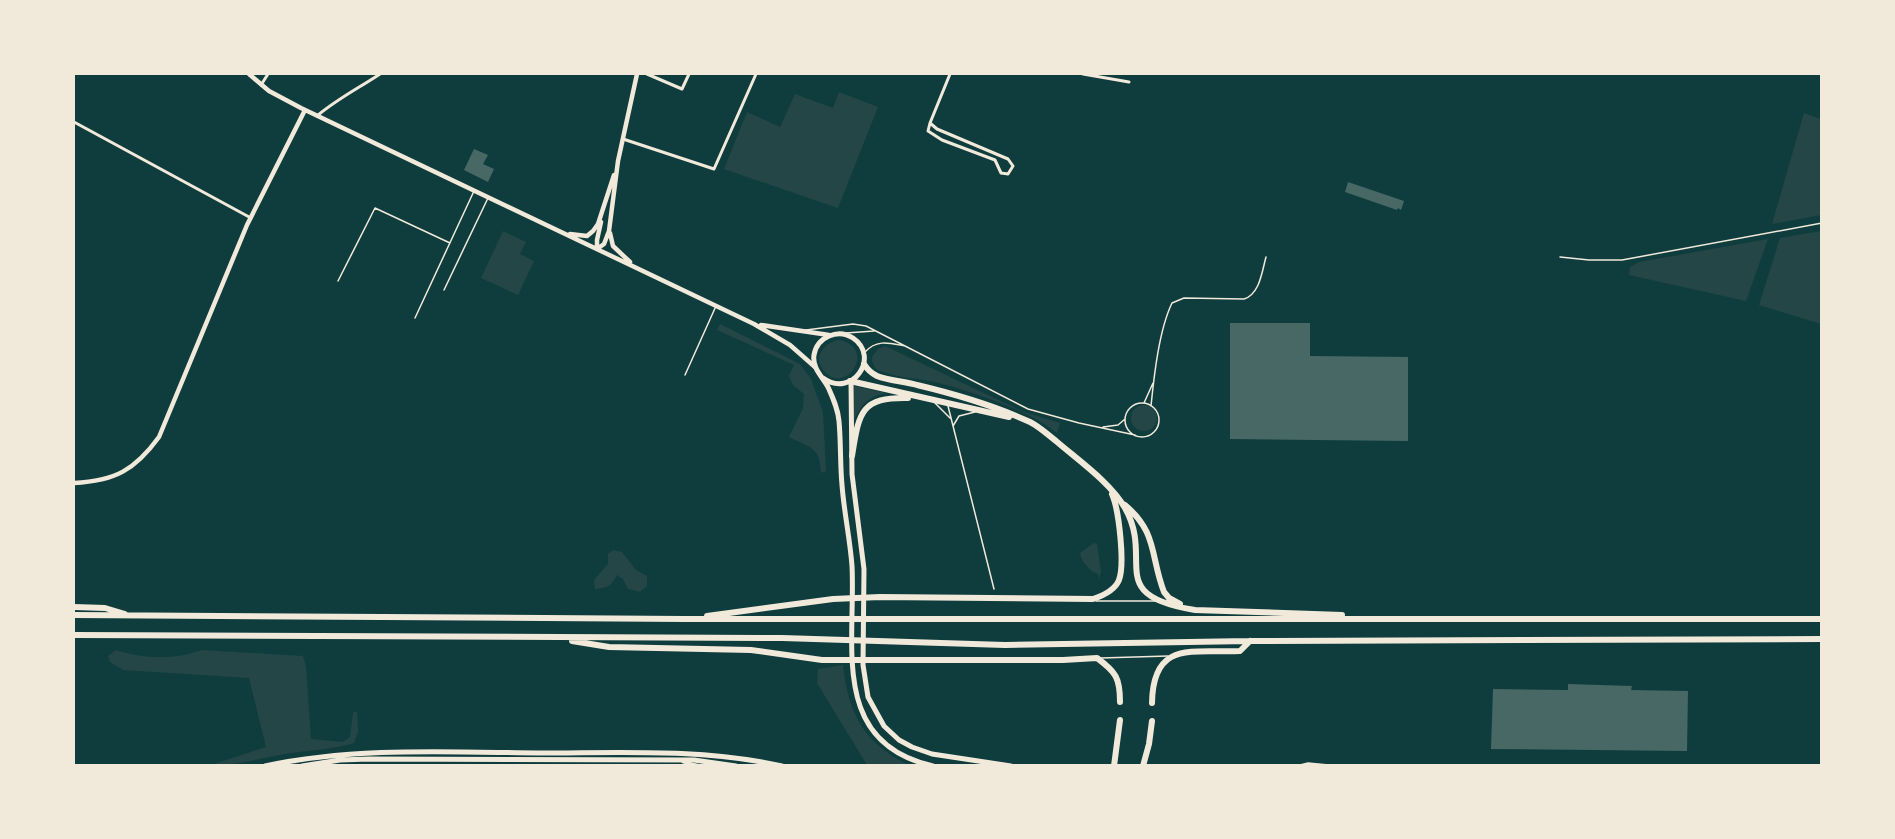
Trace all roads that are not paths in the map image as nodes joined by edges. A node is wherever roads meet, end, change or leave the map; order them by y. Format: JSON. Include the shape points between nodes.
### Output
{"nodes":[{"id":1,"x":249,"y":74,"type":"edge"},
{"id":2,"x":268,"y":74,"type":"edge"},
{"id":3,"x":380,"y":74,"type":"edge"},
{"id":4,"x":637,"y":74,"type":"edge"},
{"id":5,"x":647,"y":74,"type":"edge"},
{"id":6,"x":689,"y":74,"type":"edge"},
{"id":7,"x":756,"y":74,"type":"edge"},
{"id":8,"x":950,"y":74,"type":"edge"},
{"id":9,"x":1083,"y":74,"type":"edge"},
{"id":10,"x":1129,"y":82,"type":"dead end"},
{"id":11,"x":261,"y":85,"type":"junction"},
{"id":12,"x":305,"y":110,"type":"junction"},
{"id":13,"x":317,"y":116,"type":"junction"},
{"id":14,"x":74,"y":122,"type":"edge"},
{"id":15,"x":930,"y":123,"type":"junction"},
{"id":16,"x":623,"y":139,"type":"junction"},
{"id":17,"x":618,"y":161,"type":"junction"},
{"id":18,"x":475,"y":191,"type":"junction"},
{"id":19,"x":488,"y":197,"type":"junction"},
{"id":20,"x":605,"y":205,"type":"junction"},
{"id":21,"x":251,"y":218,"type":"junction"},
{"id":22,"x":1821,"y":223,"type":"edge"},
{"id":23,"x":609,"y":231,"type":"junction"},
{"id":24,"x":561,"y":232,"type":"junction"},
{"id":25,"x":450,"y":243,"type":"junction"},
{"id":26,"x":597,"y":249,"type":"junction"},
{"id":27,"x":1266,"y":257,"type":"dead end"},
{"id":28,"x":1560,"y":257,"type":"dead end"},
{"id":29,"x":639,"y":269,"type":"junction"},
{"id":30,"x":338,"y":281,"type":"dead end"},
{"id":31,"x":444,"y":290,"type":"dead end"},
{"id":32,"x":716,"y":306,"type":"junction"},
{"id":33,"x":415,"y":318,"type":"dead end"},
{"id":34,"x":754,"y":324,"type":"junction"},
{"id":35,"x":790,"y":330,"type":"junction"},
{"id":36,"x":878,"y":332,"type":"junction"},
{"id":37,"x":840,"y":334,"type":"junction"},
{"id":38,"x":832,"y":335,"type":"junction"},
{"id":39,"x":909,"y":347,"type":"junction"},
{"id":40,"x":864,"y":360,"type":"junction"},
{"id":41,"x":816,"y":369,"type":"junction"},
{"id":42,"x":685,"y":375,"type":"dead end"},
{"id":43,"x":823,"y":378,"type":"junction"},
{"id":44,"x":1154,"y":379,"type":"junction"},
{"id":45,"x":850,"y":381,"type":"junction"},
{"id":46,"x":933,"y":389,"type":"junction"},
{"id":47,"x":924,"y":398,"type":"junction"},
{"id":48,"x":932,"y":400,"type":"junction"},
{"id":49,"x":1144,"y":403,"type":"junction"},
{"id":50,"x":947,"y":404,"type":"junction"},
{"id":51,"x":1151,"y":406,"type":"junction"},
{"id":52,"x":980,"y":412,"type":"junction"},
{"id":53,"x":951,"y":418,"type":"junction"},
{"id":54,"x":1126,"y":418,"type":"junction"},
{"id":55,"x":1027,"y":421,"type":"junction"},
{"id":56,"x":952,"y":426,"type":"junction"},
{"id":57,"x":1098,"y":426,"type":"junction"},
{"id":58,"x":1135,"y":435,"type":"junction"},
{"id":59,"x":852,"y":456,"type":"junction"},
{"id":60,"x":74,"y":483,"type":"edge"},
{"id":61,"x":1109,"y":488,"type":"junction"},
{"id":62,"x":1120,"y":500,"type":"junction"},
{"id":63,"x":994,"y":589,"type":"dead end"},
{"id":64,"x":1087,"y":601,"type":"junction"},
{"id":65,"x":1161,"y":601,"type":"junction"},
{"id":66,"x":74,"y":607,"type":"edge"},
{"id":67,"x":1195,"y":610,"type":"junction"},
{"id":68,"x":74,"y":615,"type":"edge"},
{"id":69,"x":132,"y":616,"type":"junction"},
{"id":70,"x":1459,"y":618,"type":"junction"},
{"id":71,"x":1821,"y":618,"type":"edge"},
{"id":72,"x":684,"y":619,"type":"junction"},
{"id":73,"x":74,"y":635,"type":"edge"},
{"id":74,"x":557,"y":638,"type":"junction"},
{"id":75,"x":1821,"y":639,"type":"edge"},
{"id":76,"x":1250,"y":641,"type":"junction"},
{"id":77,"x":1171,"y":656,"type":"junction"},
{"id":78,"x":1097,"y":658,"type":"junction"},
{"id":79,"x":1120,"y":702,"type":"dead end"},
{"id":80,"x":1152,"y":702,"type":"dead end"},
{"id":81,"x":1120,"y":720,"type":"dead end"},
{"id":82,"x":1152,"y":721,"type":"dead end"},
{"id":83,"x":669,"y":760,"type":"junction"},
{"id":84,"x":265,"y":765,"type":"edge"},
{"id":85,"x":302,"y":765,"type":"edge"},
{"id":86,"x":701,"y":765,"type":"edge"},
{"id":87,"x":736,"y":765,"type":"edge"},
{"id":88,"x":782,"y":765,"type":"edge"},
{"id":89,"x":933,"y":765,"type":"edge"},
{"id":90,"x":1011,"y":765,"type":"edge"},
{"id":91,"x":1114,"y":765,"type":"edge"},
{"id":92,"x":1143,"y":765,"type":"edge"},
{"id":93,"x":1300,"y":765,"type":"edge"},
{"id":94,"x":1339,"y":765,"type":"edge"}],
"edges":[{"from":1,"to":11,"type":"street"},
{"from":2,"to":11,"type":"street"},
{"from":3,"to":13,"type":"street"},
{"from":4,"to":16,"type":"street"},
{"from":5,"to":6,"type":"street","via":[[682,89]]},
{"from":7,"to":16,"type":"street","via":[[714,169]]},
{"from":8,"to":15,"type":"street"},
{"from":9,"to":10,"type":"street"},
{"from":11,"to":12,"type":"street"},
{"from":12,"to":13,"type":"street"},
{"from":12,"to":21,"type":"street"},
{"from":13,"to":18,"type":"street"},
{"from":14,"to":21,"type":"street"},
{"from":15,"to":15,"type":"street","via":[[928,131],[942,140],[994,160],[1001,173],[1012,171],[1008,159]]},
{"from":16,"to":17,"type":"street"},
{"from":17,"to":20,"type":"street"},
{"from":17,"to":23,"type":"street"},
{"from":18,"to":19,"type":"street"},
{"from":18,"to":25,"type":"lane"},
{"from":19,"to":24,"type":"street"},
{"from":19,"to":31,"type":"lane"},
{"from":20,"to":24,"type":"street","via":[[590,234]]},
{"from":20,"to":26,"type":"street"},
{"from":21,"to":60,"type":"street","via":[[159,437],[141,459],[120,474]]},
{"from":22,"to":28,"type":"lane","via":[[1622,260]]},
{"from":23,"to":26,"type":"street","via":[[604,244]]},
{"from":23,"to":29,"type":"street","via":[[617,250]]},
{"from":24,"to":26,"type":"street"},
{"from":25,"to":30,"type":"lane","via":[[375,208]]},
{"from":25,"to":33,"type":"lane"},
{"from":26,"to":29,"type":"street"},
{"from":27,"to":44,"type":"lane","via":[[1250,297],[1184,298],[1172,303]]},
{"from":29,"to":32,"type":"street"},
{"from":32,"to":34,"type":"street"},
{"from":32,"to":42,"type":"lane"},
{"from":34,"to":35,"type":"street"},
{"from":34,"to":41,"type":"street","via":[[790,345]]},
{"from":35,"to":36,"type":"lane","via":[[853,324]]},
{"from":35,"to":38,"type":"street"},
{"from":36,"to":37,"type":"lane"},
{"from":36,"to":39,"type":"lane"},
{"from":37,"to":38,"type":"main road"},
{"from":37,"to":40,"type":"main road","via":[[856,341]]},
{"from":38,"to":41,"type":"main road","via":[[816,348]]},
{"from":39,"to":40,"type":"lane","via":[[879,343],[867,350]]},
{"from":39,"to":57,"type":"lane","via":[[1028,409]]},
{"from":40,"to":45,"type":"main road","via":[[859,374]]},
{"from":40,"to":46,"type":"highway","via":[[869,371],[878,376]]},
{"from":41,"to":43,"type":"main road"},
{"from":43,"to":45,"type":"main road","via":[[835,383]]},
{"from":43,"to":89,"type":"main road","via":[[837,411],[852,566],[852,665],[858,703],[873,731],[884,742],[902,755]]},
{"from":44,"to":49,"type":"lane"},
{"from":44,"to":51,"type":"lane"},
{"from":45,"to":47,"type":"highway"},
{"from":45,"to":59,"type":"main road"},
{"from":46,"to":50,"type":"lane"},
{"from":46,"to":55,"type":"highway"},
{"from":47,"to":48,"type":"highway"},
{"from":47,"to":59,"type":"highway","via":[[892,398],[871,403],[861,417]]},
{"from":48,"to":50,"type":"highway"},
{"from":48,"to":53,"type":"lane"},
{"from":49,"to":51,"type":"lane"},
{"from":49,"to":54,"type":"lane","via":[[1131,407]]},
{"from":50,"to":52,"type":"highway"},
{"from":50,"to":53,"type":"lane"},
{"from":51,"to":58,"type":"lane","via":[[1159,418],[1157,429],[1145,437]]},
{"from":52,"to":55,"type":"highway"},
{"from":52,"to":56,"type":"lane","via":[[959,416]]},
{"from":53,"to":56,"type":"lane"},
{"from":54,"to":57,"type":"lane","via":[[1118,425]]},
{"from":54,"to":58,"type":"lane","via":[[1127,428]]},
{"from":55,"to":61,"type":"highway"},
{"from":56,"to":63,"type":"lane"},
{"from":57,"to":58,"type":"lane"},
{"from":59,"to":90,"type":"main road","via":[[864,574],[863,666],[871,705],[884,726],[912,747],[932,754]]},
{"from":61,"to":62,"type":"highway"},
{"from":61,"to":64,"type":"highway","via":[[1120,524],[1120,579],[1111,590]]},
{"from":62,"to":65,"type":"highway","via":[[1134,529],[1138,582],[1147,594]]},
{"from":62,"to":67,"type":"highway","via":[[1144,525],[1164,592]]},
{"from":64,"to":65,"type":"lane"},
{"from":64,"to":72,"type":"highway","via":[[833,599]]},
{"from":65,"to":67,"type":"highway"},
{"from":66,"to":69,"type":"highway","via":[[105,608]]},
{"from":67,"to":70,"type":"highway"},
{"from":68,"to":69,"type":"highway"},
{"from":69,"to":72,"type":"highway"},
{"from":70,"to":71,"type":"highway"},
{"from":70,"to":72,"type":"highway"},
{"from":73,"to":74,"type":"highway"},
{"from":74,"to":76,"type":"highway","via":[[783,638],[1005,645]]},
{"from":74,"to":78,"type":"highway","via":[[609,647],[751,650],[822,660]]},
{"from":75,"to":76,"type":"highway"},
{"from":76,"to":77,"type":"highway","via":[[1240,651]]},
{"from":77,"to":78,"type":"lane"},
{"from":77,"to":80,"type":"highway","via":[[1155,673]]},
{"from":78,"to":79,"type":"highway","via":[[1118,678]]},
{"from":81,"to":91,"type":"highway"},
{"from":82,"to":92,"type":"highway"},
{"from":83,"to":85,"type":"main road","via":[[369,759]]},
{"from":83,"to":86,"type":"street"},
{"from":83,"to":87,"type":"main road"},
{"from":84,"to":88,"type":"main road","via":[[358,753],[695,753]]},
{"from":93,"to":94,"type":"lane"}]}
